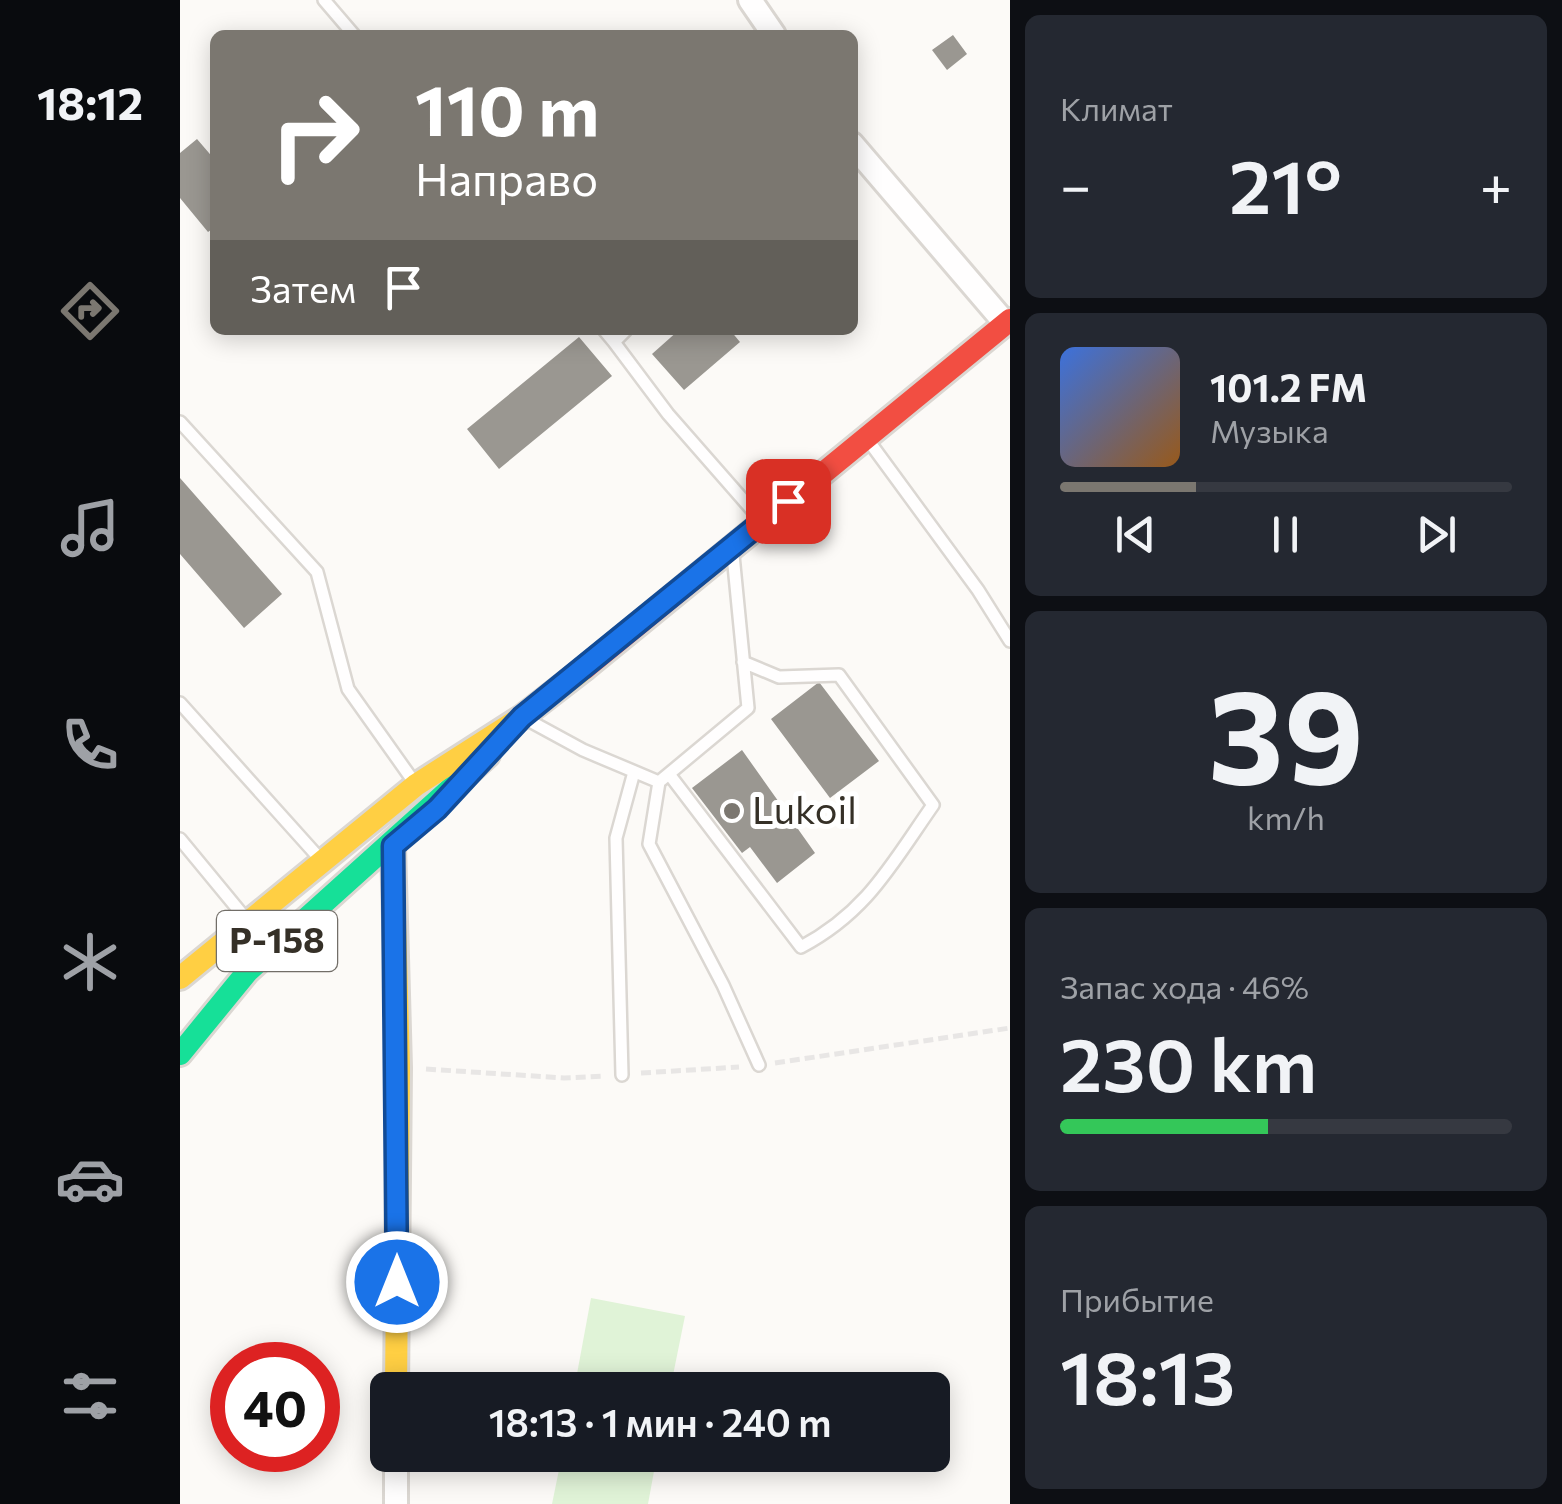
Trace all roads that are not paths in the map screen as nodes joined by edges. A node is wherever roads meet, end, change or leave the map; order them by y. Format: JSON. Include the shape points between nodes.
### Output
{"nodes":[{"id":1,"x":324,"y":0,"type":"edge"},
{"id":2,"x":750,"y":0,"type":"edge"},
{"id":3,"x":350,"y":30,"type":"edge"},
{"id":4,"x":771,"y":30,"type":"edge"},
{"id":5,"x":858,"y":151,"type":"edge"},
{"id":6,"x":1008,"y":322,"type":"edge"},
{"id":7,"x":608,"y":335,"type":"edge"},
{"id":8,"x":621,"y":335,"type":"edge"},
{"id":9,"x":614,"y":342,"type":"junction"},
{"id":10,"x":180,"y":422,"type":"edge"},
{"id":11,"x":866,"y":437,"type":"junction"},
{"id":12,"x":762,"y":522,"type":"junction"},
{"id":13,"x":732,"y":547,"type":"junction"},
{"id":14,"x":1010,"y":641,"type":"edge"},
{"id":15,"x":744,"y":662,"type":"junction"},
{"id":16,"x":180,"y":702,"type":"edge"},
{"id":17,"x":522,"y":717,"type":"junction"},
{"id":18,"x":634,"y":772,"type":"junction"},
{"id":19,"x":664,"y":778,"type":"junction"},
{"id":20,"x":416,"y":785,"type":"junction"},
{"id":21,"x":180,"y":839,"type":"edge"},
{"id":22,"x":393,"y":846,"type":"junction"},
{"id":23,"x":324,"y":863,"type":"junction"},
{"id":24,"x":249,"y":922,"type":"junction"},
{"id":25,"x":180,"y":978,"type":"edge"},
{"id":26,"x":180,"y":1054,"type":"edge"},
{"id":27,"x":759,"y":1064,"type":"road end"},
{"id":28,"x":622,"y":1074,"type":"road end"},
{"id":29,"x":396,"y":1372,"type":"edge"},
{"id":30,"x":396,"y":1472,"type":"edge"},
{"id":31,"x":396,"y":1504,"type":"edge"}],
"edges":[{"from":1,"to":3,"type":"lane"},
{"from":2,"to":4,"type":"street"},
{"from":5,"to":6,"type":"street"},
{"from":6,"to":11,"type":"main road","number":"Р-158"},
{"from":7,"to":9,"type":"lane"},
{"from":8,"to":9,"type":"lane"},
{"from":9,"to":12,"type":"lane"},
{"from":10,"to":20,"type":"lane","via":[[317,572],[348,688]]},
{"from":11,"to":12,"type":"main road","number":"Р-158"},
{"from":11,"to":14,"type":"lane"},
{"from":12,"to":13,"type":"main road","number":"Р-158"},
{"from":13,"to":15,"type":"lane"},
{"from":13,"to":17,"type":"main road","number":"Р-158"},
{"from":15,"to":19,"type":"lane","via":[[748,708]]},
{"from":15,"to":19,"type":"lane","via":[[779,676],[839,675],[933,805],[858,910],[801,946]]},
{"from":16,"to":23,"type":"lane"},
{"from":17,"to":18,"type":"lane"},
{"from":17,"to":20,"type":"main road","number":"Р-158"},
{"from":17,"to":22,"type":"main road","number":"Р-158"},
{"from":18,"to":19,"type":"lane"},
{"from":18,"to":28,"type":"lane","via":[[616,838]]},
{"from":19,"to":27,"type":"lane","via":[[650,844]]},
{"from":20,"to":23,"type":"main road","number":"Р-158"},
{"from":21,"to":24,"type":"lane"},
{"from":22,"to":26,"type":"main road","number":"Р-158","via":[[237,978]]},
{"from":22,"to":29,"type":"main road"},
{"from":23,"to":24,"type":"main road","number":"Р-158"},
{"from":24,"to":25,"type":"main road","number":"Р-158"},
{"from":30,"to":31,"type":"street"}]}
